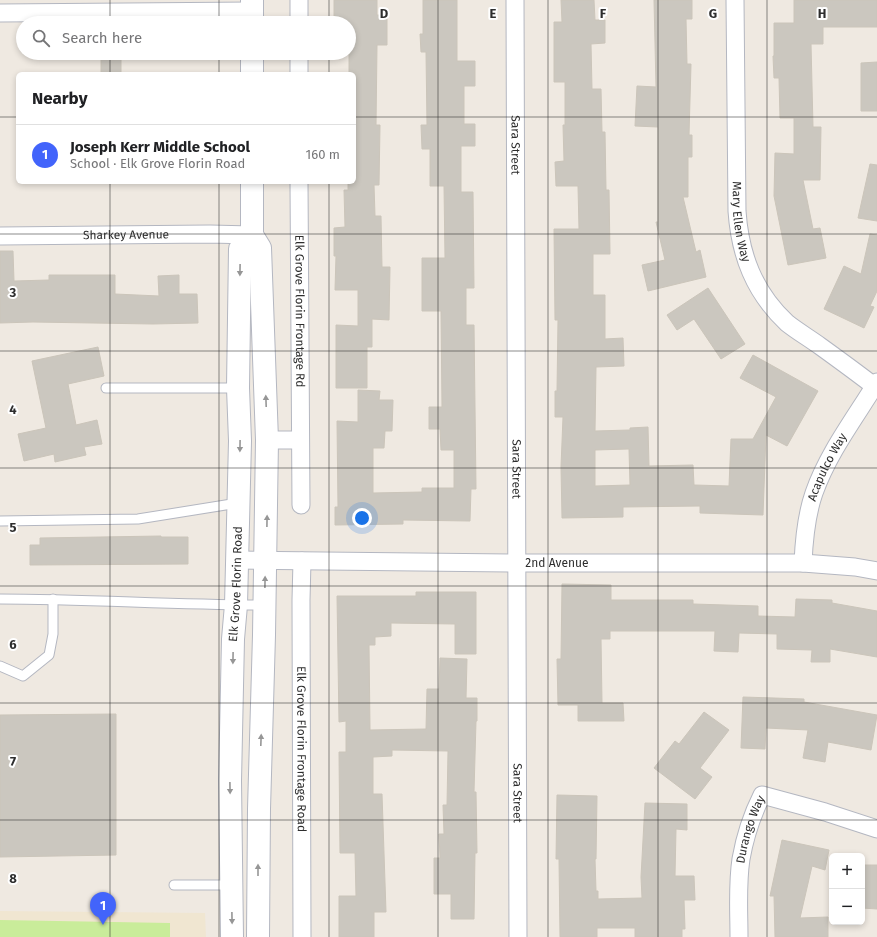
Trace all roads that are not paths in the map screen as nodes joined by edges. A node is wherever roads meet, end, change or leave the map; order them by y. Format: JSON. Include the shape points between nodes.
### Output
{"nodes":[{"id":1,"x":299,"y":0,"type":"edge"},
{"id":2,"x":515,"y":0,"type":"edge"},
{"id":3,"x":735,"y":0,"type":"edge"},
{"id":4,"x":252,"y":11,"type":"edge"},
{"id":5,"x":0,"y":13,"type":"edge"},
{"id":6,"x":299,"y":16,"type":"edge"},
{"id":7,"x":252,"y":60,"type":"edge"},
{"id":8,"x":299,"y":60,"type":"edge"},
{"id":9,"x":252,"y":72,"type":"edge"},
{"id":10,"x":299,"y":72,"type":"edge"},
{"id":11,"x":252,"y":184,"type":"edge"},
{"id":12,"x":299,"y":184,"type":"edge"},
{"id":13,"x":252,"y":235,"type":"junction"},
{"id":14,"x":0,"y":236,"type":"edge"},
{"id":15,"x":876,"y":384,"type":"edge"},
{"id":16,"x":106,"y":388,"type":"dead end"},
{"id":17,"x":238,"y":388,"type":"junction"},
{"id":18,"x":267,"y":440,"type":"junction"},
{"id":19,"x":300,"y":440,"type":"junction"},
{"id":20,"x":238,"y":503,"type":"junction"},
{"id":21,"x":301,"y":505,"type":"dead end"},
{"id":22,"x":0,"y":521,"type":"edge"},
{"id":23,"x":237,"y":560,"type":"junction"},
{"id":24,"x":266,"y":560,"type":"junction"},
{"id":25,"x":302,"y":560,"type":"junction"},
{"id":26,"x":803,"y":562,"type":"junction"},
{"id":27,"x":517,"y":563,"type":"junction"},
{"id":28,"x":877,"y":571,"type":"edge"},
{"id":29,"x":0,"y":599,"type":"edge"},
{"id":30,"x":53,"y":599,"type":"junction"},
{"id":31,"x":236,"y":605,"type":"junction"},
{"id":32,"x":265,"y":605,"type":"junction"},
{"id":33,"x":0,"y":666,"type":"edge"},
{"id":34,"x":877,"y":829,"type":"edge"},
{"id":35,"x":174,"y":885,"type":"dead end"},
{"id":36,"x":231,"y":885,"type":"junction"},
{"id":37,"x":232,"y":937,"type":"edge"},
{"id":38,"x":258,"y":937,"type":"edge"},
{"id":39,"x":302,"y":937,"type":"edge"},
{"id":40,"x":518,"y":937,"type":"edge"},
{"id":41,"x":739,"y":937,"type":"edge"}],
"edges":[{"from":1,"to":6,"type":"street"},
{"from":2,"to":27,"type":"street","name":"Sara Street"},
{"from":3,"to":15,"type":"street","name":"Mary Ellen Way","via":[[738,232],[750,273],[760,291],[788,324]]},
{"from":4,"to":5,"type":"street"},
{"from":7,"to":9,"type":"main road"},
{"from":8,"to":10,"type":"street"},
{"from":11,"to":13,"type":"main road"},
{"from":12,"to":19,"type":"street","name":"Elk Grove Florin Frontage Rd"},
{"from":13,"to":14,"type":"street","name":"Sharkey Avenue"},
{"from":13,"to":17,"type":"main road","name":"Elk Grove Florin Road","one_way":true,"via":[[240,249]]},
{"from":18,"to":13,"type":"main road","one_way":true,"via":[[260,248]]},
{"from":15,"to":26,"type":"street","name":"Acapulco Way","via":[[833,452],[813,494],[807,517]]},
{"from":16,"to":17,"type":"lane"},
{"from":17,"to":20,"type":"main road","name":"Elk Grove Florin Road","one_way":true},
{"from":18,"to":19,"type":"street"},
{"from":24,"to":18,"type":"main road","one_way":true},
{"from":19,"to":21,"type":"street","name":"Elk Grove Florin Frontage Rd"},
{"from":20,"to":22,"type":"lane","via":[[138,519]]},
{"from":20,"to":23,"type":"main road","name":"Elk Grove Florin Road"},
{"from":23,"to":24,"type":"street","name":"2nd Avenue"},
{"from":23,"to":31,"type":"main road","name":"Elk Grove Florin Road"},
{"from":24,"to":25,"type":"street","name":"2nd Avenue"},
{"from":32,"to":24,"type":"main road","one_way":true},
{"from":25,"to":27,"type":"street","name":"2nd Avenue"},
{"from":25,"to":39,"type":"street","name":"Elk Grove Florin Frontage Road"},
{"from":26,"to":27,"type":"street","name":"2nd Avenue"},
{"from":26,"to":28,"type":"street","name":"2nd Avenue"},
{"from":27,"to":40,"type":"street","name":"Sara Street"},
{"from":29,"to":30,"type":"lane"},
{"from":30,"to":31,"type":"lane"},
{"from":30,"to":33,"type":"lane","via":[[53,634],[49,655],[23,676]]},
{"from":31,"to":32,"type":"lane"},
{"from":31,"to":36,"type":"main road","name":"Elk Grove Florin Road","one_way":true,"via":[[230,781]]},
{"from":38,"to":32,"type":"main road","one_way":true},
{"from":34,"to":41,"type":"street","name":"Durango Way","via":[[762,795],[752,816],[741,860]]},
{"from":35,"to":36,"type":"lane"},
{"from":36,"to":37,"type":"main road","name":"Elk Grove Florin Road","one_way":true}]}
